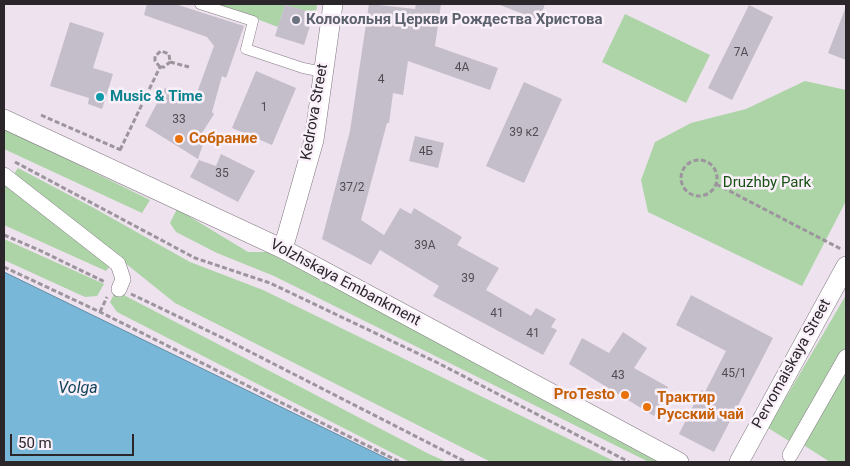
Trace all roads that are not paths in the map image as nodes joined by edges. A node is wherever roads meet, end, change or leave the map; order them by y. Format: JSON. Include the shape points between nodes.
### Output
{"nodes":[{"id":1,"x":200,"y":4,"type":"edge"},
{"id":2,"x":333,"y":4,"type":"edge"},
{"id":3,"x":323,"y":72,"type":"junction"},
{"id":4,"x":4,"y":118,"type":"edge"},
{"id":5,"x":4,"y":175,"type":"edge"},
{"id":6,"x":283,"y":249,"type":"junction"},
{"id":7,"x":846,"y":266,"type":"edge"},
{"id":8,"x":113,"y":292,"type":"road end"},
{"id":9,"x":846,"y":357,"type":"edge"},
{"id":10,"x":790,"y":455,"type":"dead end"},
{"id":11,"x":680,"y":462,"type":"edge"},
{"id":12,"x":739,"y":462,"type":"edge"}],
"edges":[{"from":1,"to":3,"type":"lane","via":[[253,21],[246,49]]},
{"from":2,"to":3,"type":"street","name":"Kedrova Street"},
{"from":3,"to":6,"type":"street","name":"Kedrova Street","via":[[314,140]]},
{"from":4,"to":6,"type":"street","name":"Volzhskaya Embankment"},
{"from":5,"to":8,"type":"street","via":[[118,264],[123,279]]},
{"from":6,"to":11,"type":"street","name":"Volzhskaya Embankment"},
{"from":7,"to":12,"type":"street","name":"Pervomaiskaya Street"},
{"from":9,"to":10,"type":"street"}]}
